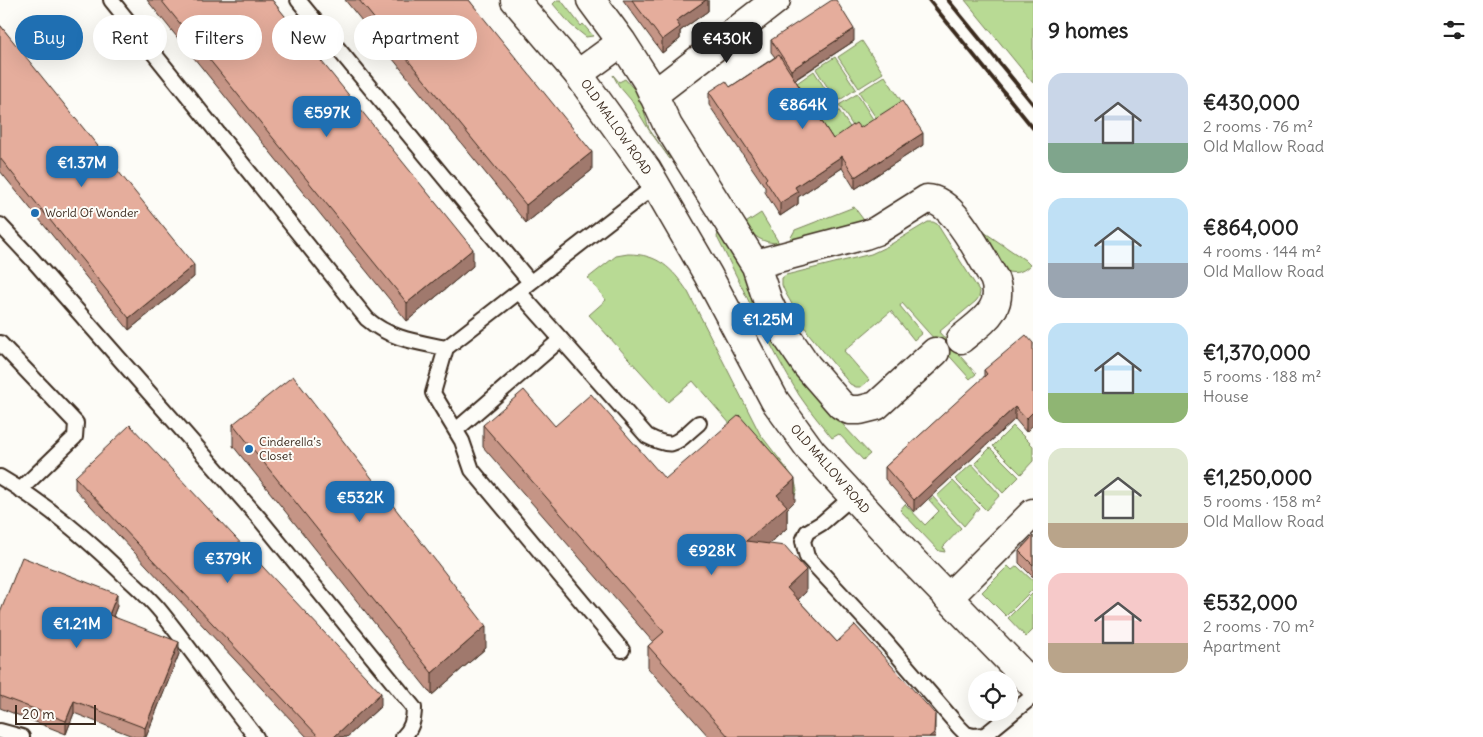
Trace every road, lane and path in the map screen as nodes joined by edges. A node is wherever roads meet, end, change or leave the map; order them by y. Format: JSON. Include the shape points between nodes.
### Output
{"nodes":[{"id":1,"x":110,"y":0,"type":"edge"},
{"id":2,"x":298,"y":0,"type":"edge"},
{"id":3,"x":515,"y":0,"type":"edge"},
{"id":4,"x":591,"y":0,"type":"edge"},
{"id":5,"x":776,"y":0,"type":"edge"},
{"id":6,"x":622,"y":42,"type":"junction"},
{"id":7,"x":578,"y":74,"type":"junction"},
{"id":8,"x":653,"y":95,"type":"junction"},
{"id":9,"x":656,"y":185,"type":"junction"},
{"id":10,"x":0,"y":225,"type":"edge"},
{"id":11,"x":756,"y":266,"type":"junction"},
{"id":12,"x":530,"y":282,"type":"junction"},
{"id":13,"x":519,"y":292,"type":"junction"},
{"id":14,"x":561,"y":339,"type":"junction"},
{"id":15,"x":961,"y":339,"type":"dead end"},
{"id":16,"x":0,"y":343,"type":"edge"},
{"id":17,"x":446,"y":348,"type":"junction"},
{"id":18,"x":935,"y":352,"type":"dead end"},
{"id":19,"x":699,"y":423,"type":"dead end"},
{"id":20,"x":456,"y":430,"type":"junction"},
{"id":21,"x":0,"y":477,"type":"edge"},
{"id":22,"x":20,"y":490,"type":"junction"},
{"id":23,"x":852,"y":497,"type":"junction"},
{"id":24,"x":1033,"y":513,"type":"edge"},
{"id":25,"x":948,"y":598,"type":"junction"},
{"id":26,"x":622,"y":650,"type":"dead end"},
{"id":27,"x":1033,"y":685,"type":"edge"},
{"id":28,"x":1033,"y":696,"type":"edge"},
{"id":29,"x":0,"y":731,"type":"edge"},
{"id":30,"x":22,"y":737,"type":"edge"},
{"id":31,"x":256,"y":737,"type":"edge"},
{"id":32,"x":403,"y":737,"type":"edge"}],
"edges":[{"from":1,"to":17,"type":"lane","via":[[367,319],[388,334]]},
{"from":2,"to":12,"type":"lane"},
{"from":3,"to":7,"type":"street","name":"OLD MALLOW ROAD"},
{"from":4,"to":6,"type":"street"},
{"from":5,"to":8,"type":"street"},
{"from":6,"to":7,"type":"street"},
{"from":6,"to":8,"type":"street"},
{"from":7,"to":9,"type":"street","name":"OLD MALLOW ROAD"},
{"from":8,"to":11,"type":"street","via":[[668,126]]},
{"from":9,"to":12,"type":"lane"},
{"from":9,"to":23,"type":"street","name":"OLD MALLOW ROAD","via":[[775,401],[812,452]]},
{"from":10,"to":32,"type":"lane","via":[[253,511],[414,708],[411,725]]},
{"from":11,"to":15,"type":"street","via":[[876,231],[920,203],[934,200],[955,214],[997,287],[996,305]]},
{"from":11,"to":18,"type":"street","via":[[779,325],[807,366],[848,410],[876,406]]},
{"from":12,"to":13,"type":"lane"},
{"from":13,"to":14,"type":"lane"},
{"from":13,"to":17,"type":"lane"},
{"from":14,"to":19,"type":"lane","via":[[647,436],[667,445],[674,444]]},
{"from":14,"to":20,"type":"lane"},
{"from":16,"to":22,"type":"lane","via":[[76,423],[75,437]]},
{"from":17,"to":20,"type":"lane","via":[[433,393]]},
{"from":20,"to":26,"type":"lane","via":[[472,470]]},
{"from":21,"to":22,"type":"lane"},
{"from":22,"to":31,"type":"lane","via":[[101,552],[160,611]]},
{"from":23,"to":25,"type":"street","name":"OLD MALLOW ROAD"},
{"from":23,"to":28,"type":"lane","via":[[807,532],[803,541],[807,556],[959,727],[966,734],[985,735]]},
{"from":24,"to":25,"type":"street"},
{"from":25,"to":27,"type":"street","name":"OLD MALLOW ROAD"},
{"from":29,"to":30,"type":"lane"}]}
